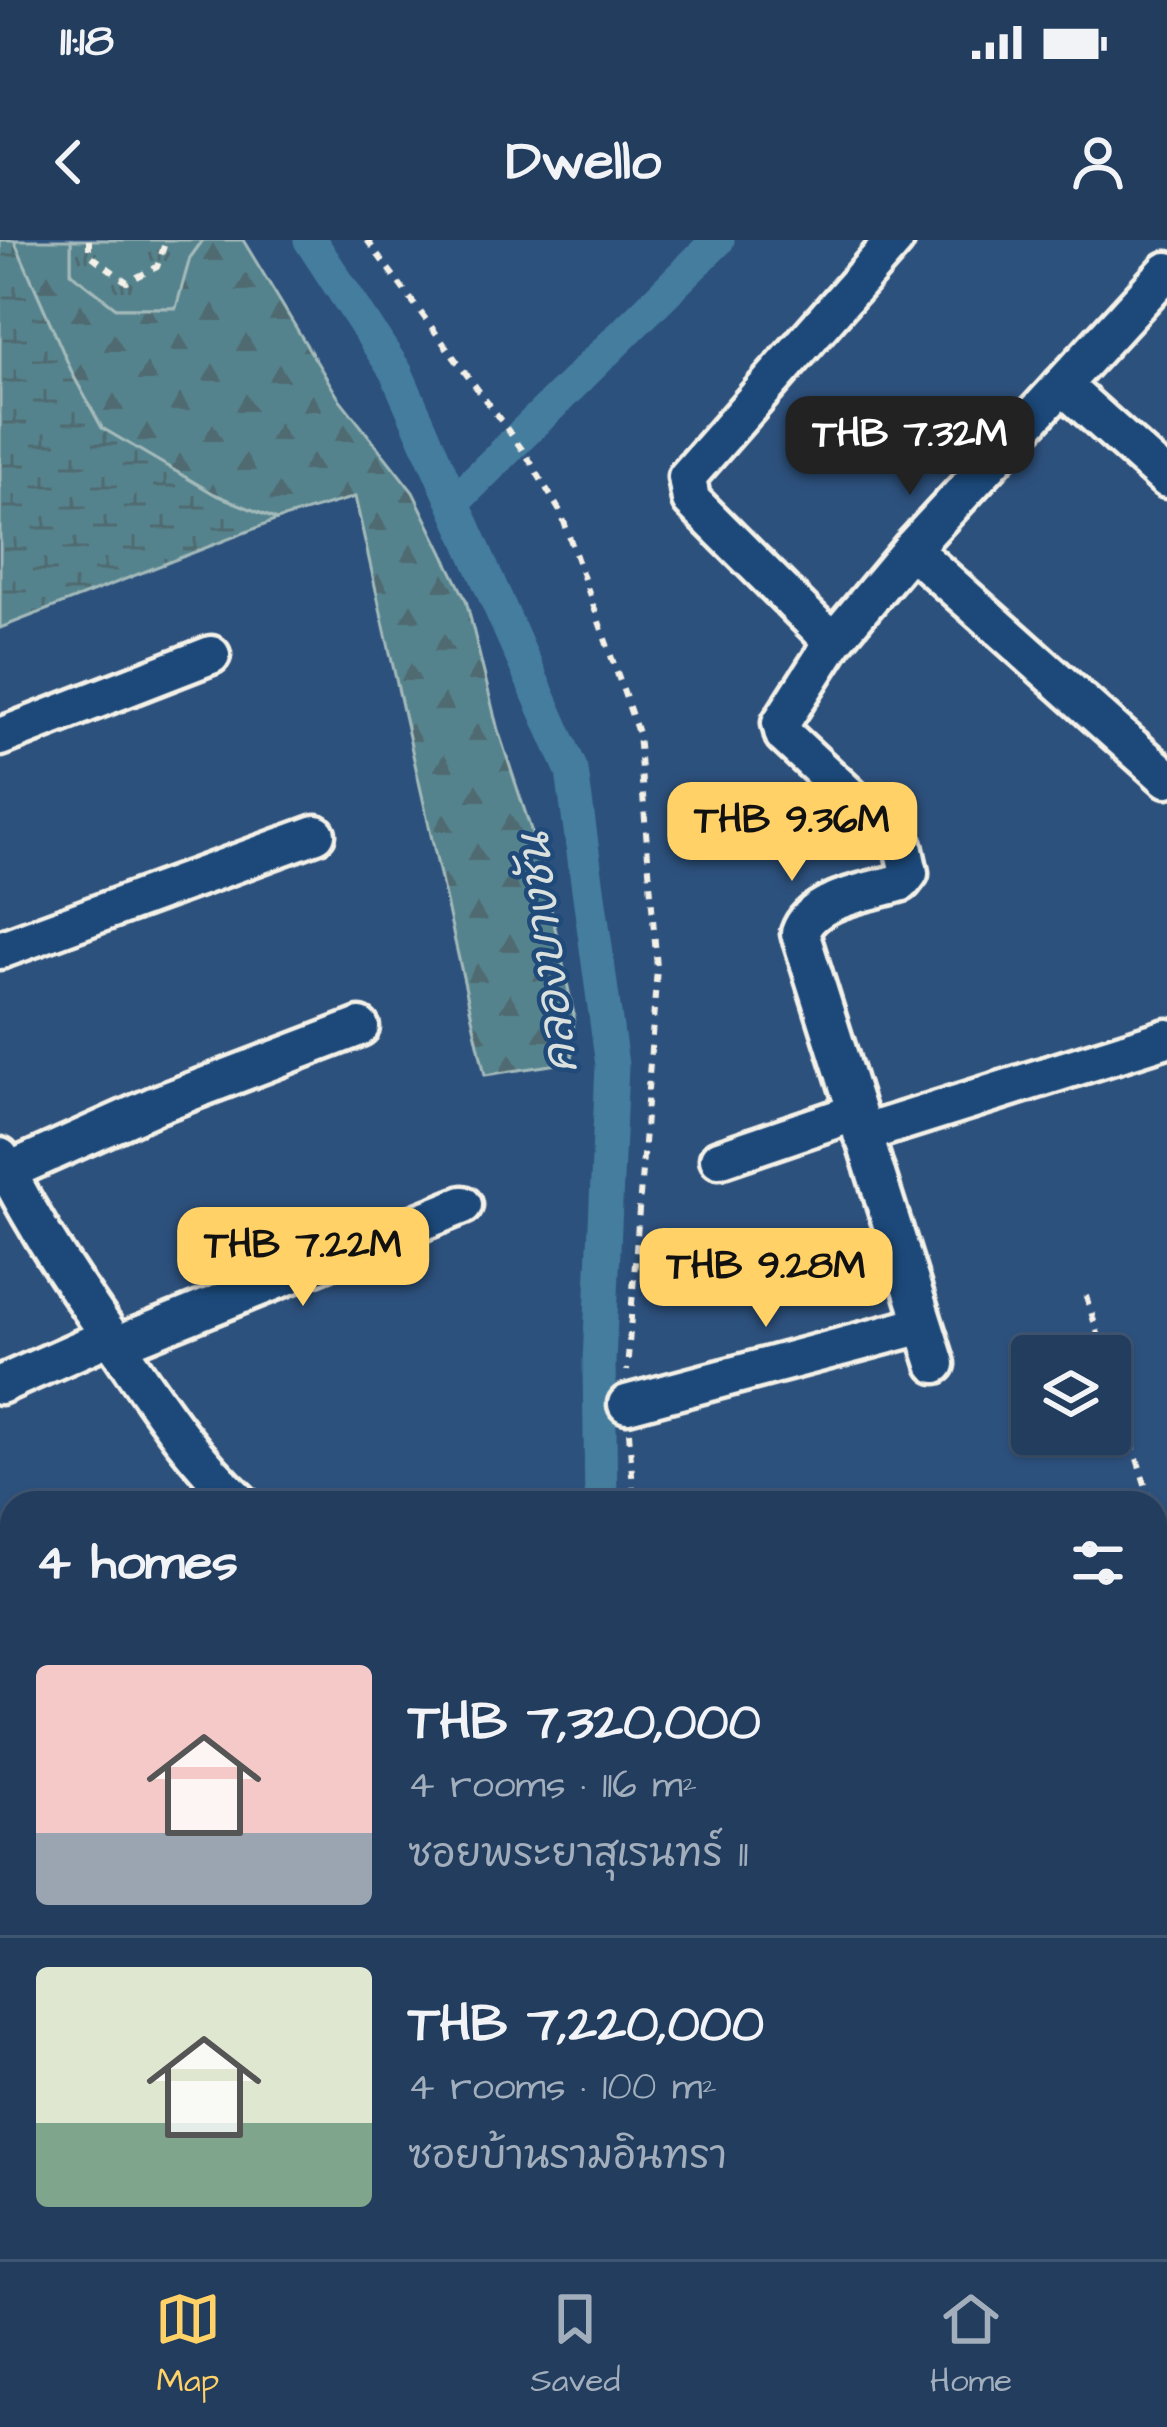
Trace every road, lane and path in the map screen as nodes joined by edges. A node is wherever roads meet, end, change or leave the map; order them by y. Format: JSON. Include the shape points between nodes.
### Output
{"nodes":[{"id":1,"x":88,"y":240,"type":"edge"},
{"id":2,"x":166,"y":240,"type":"edge"},
{"id":3,"x":367,"y":240,"type":"edge"},
{"id":4,"x":895,"y":240,"type":"edge"},
{"id":5,"x":1167,"y":271,"type":"edge"},
{"id":6,"x":1062,"y":385,"type":"junction"},
{"id":7,"x":1167,"y":478,"type":"edge"},
{"id":8,"x":911,"y":549,"type":"junction"},
{"id":9,"x":833,"y":642,"type":"junction"},
{"id":10,"x":211,"y":655,"type":"dead end"},
{"id":11,"x":0,"y":736,"type":"edge"},
{"id":12,"x":1167,"y":778,"type":"edge"},
{"id":13,"x":316,"y":834,"type":"dead end"},
{"id":14,"x":0,"y":950,"type":"edge"},
{"id":15,"x":360,"y":1027,"type":"dead end"},
{"id":16,"x":1166,"y":1039,"type":"edge"},
{"id":17,"x":858,"y":1124,"type":"junction"},
{"id":18,"x":719,"y":1159,"type":"dead end"},
{"id":19,"x":2,"y":1168,"type":"edge"},
{"id":20,"x":463,"y":1205,"type":"dead end"},
{"id":21,"x":1086,"y":1296,"type":"dead end"},
{"id":22,"x":923,"y":1325,"type":"junction"},
{"id":23,"x":1098,"y":1335,"type":"edge"},
{"id":24,"x":113,"y":1341,"type":"junction"},
{"id":25,"x":936,"y":1364,"type":"dead end"},
{"id":26,"x":0,"y":1384,"type":"edge"},
{"id":27,"x":627,"y":1404,"type":"junction"},
{"id":28,"x":1131,"y":1441,"type":"edge"},
{"id":29,"x":224,"y":1491,"type":"edge"},
{"id":30,"x":633,"y":1491,"type":"edge"},
{"id":31,"x":1146,"y":1491,"type":"edge"}],
"edges":[{"from":1,"to":2,"type":"path","via":[[88,254],[127,282],[157,266]]},
{"from":3,"to":27,"type":"path","via":[[561,514],[638,733],[657,968]]},
{"from":4,"to":9,"type":"street","via":[[688,477],[691,500]]},
{"from":5,"to":6,"type":"street"},
{"from":6,"to":7,"type":"street"},
{"from":6,"to":8,"type":"street"},
{"from":8,"to":9,"type":"street"},
{"from":8,"to":12,"type":"street"},
{"from":9,"to":17,"type":"street","via":[[786,710],[784,735],[903,846],[909,873],[818,909],[800,933]]},
{"from":10,"to":11,"type":"street"},
{"from":13,"to":14,"type":"street"},
{"from":15,"to":19,"type":"street"},
{"from":16,"to":17,"type":"street"},
{"from":17,"to":18,"type":"street"},
{"from":17,"to":22,"type":"street"},
{"from":19,"to":24,"type":"street"},
{"from":20,"to":24,"type":"street"},
{"from":21,"to":23,"type":"path"},
{"from":22,"to":25,"type":"street"},
{"from":22,"to":27,"type":"street"},
{"from":24,"to":26,"type":"street"},
{"from":24,"to":29,"type":"street"},
{"from":27,"to":30,"type":"path"},
{"from":28,"to":31,"type":"path"}]}
